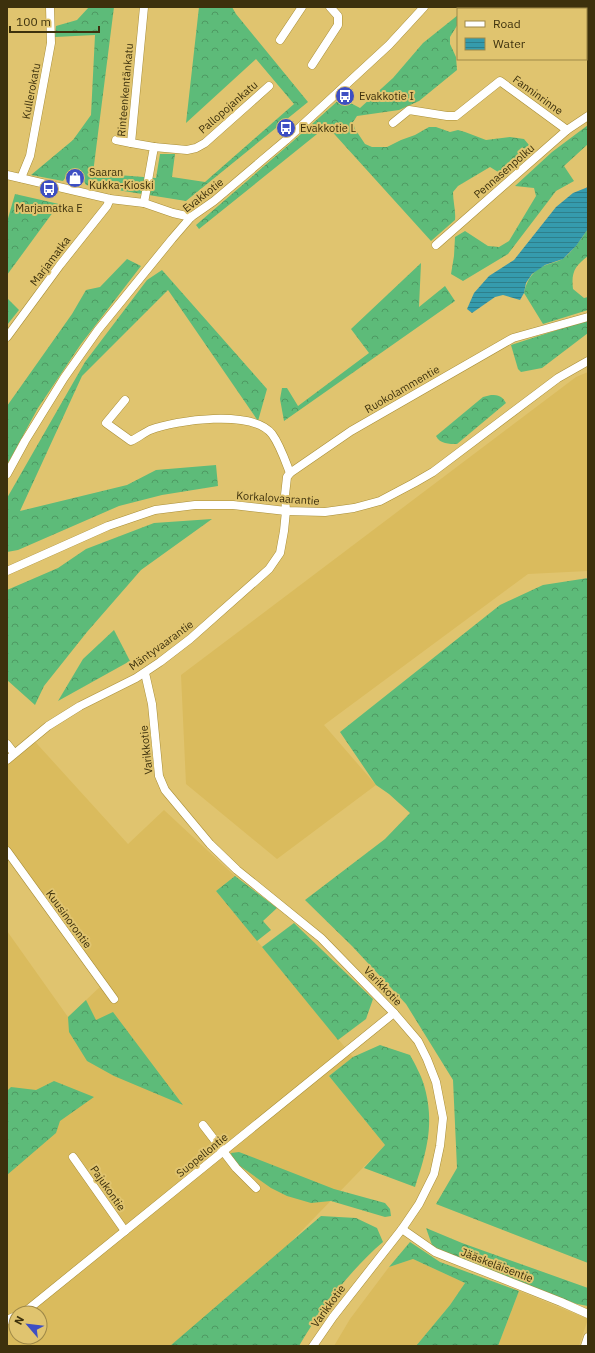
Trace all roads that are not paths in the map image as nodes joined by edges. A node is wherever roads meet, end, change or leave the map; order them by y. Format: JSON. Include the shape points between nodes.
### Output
{"nodes":[{"id":1,"x":50,"y":7,"type":"edge"},
{"id":2,"x":144,"y":7,"type":"edge"},
{"id":3,"x":302,"y":7,"type":"edge"},
{"id":4,"x":330,"y":7,"type":"edge"},
{"id":5,"x":424,"y":7,"type":"edge"},
{"id":6,"x":280,"y":40,"type":"dead end"},
{"id":7,"x":312,"y":65,"type":"dead end"},
{"id":8,"x":269,"y":86,"type":"dead end"},
{"id":9,"x":588,"y":116,"type":"edge"},
{"id":10,"x":393,"y":123,"type":"dead end"},
{"id":11,"x":567,"y":130,"type":"junction"},
{"id":12,"x":116,"y":140,"type":"dead end"},
{"id":13,"x":131,"y":144,"type":"junction"},
{"id":14,"x":154,"y":146,"type":"junction"},
{"id":15,"x":7,"y":176,"type":"edge"},
{"id":16,"x":21,"y":178,"type":"junction"},
{"id":17,"x":110,"y":199,"type":"junction"},
{"id":18,"x":144,"y":203,"type":"junction"},
{"id":19,"x":191,"y":217,"type":"junction"},
{"id":20,"x":436,"y":245,"type":"dead end"},
{"id":21,"x":588,"y":317,"type":"edge"},
{"id":22,"x":7,"y":337,"type":"edge"},
{"id":23,"x":588,"y":361,"type":"edge"},
{"id":24,"x":125,"y":400,"type":"dead end"},
{"id":25,"x":290,"y":473,"type":"junction"},
{"id":26,"x":7,"y":474,"type":"edge"},
{"id":27,"x":286,"y":512,"type":"junction"},
{"id":28,"x":7,"y":571,"type":"edge"},
{"id":29,"x":145,"y":673,"type":"junction"},
{"id":30,"x":7,"y":744,"type":"edge"},
{"id":31,"x":14,"y":753,"type":"junction"},
{"id":32,"x":7,"y":760,"type":"edge"},
{"id":33,"x":7,"y":851,"type":"edge"},
{"id":34,"x":114,"y":999,"type":"dead end"},
{"id":35,"x":394,"y":1013,"type":"junction"},
{"id":36,"x":203,"y":1125,"type":"dead end"},
{"id":37,"x":223,"y":1152,"type":"junction"},
{"id":38,"x":73,"y":1157,"type":"dead end"},
{"id":39,"x":256,"y":1188,"type":"dead end"},
{"id":40,"x":402,"y":1229,"type":"junction"},
{"id":41,"x":125,"y":1230,"type":"junction"},
{"id":42,"x":33,"y":1305,"type":"edge"},
{"id":43,"x":588,"y":1314,"type":"edge"},
{"id":44,"x":588,"y":1337,"type":"edge"},
{"id":45,"x":314,"y":1346,"type":"edge"},
{"id":46,"x":585,"y":1346,"type":"edge"}],
"edges":[{"from":1,"to":16,"type":"street","name":"Kullerokatu","via":[[51,43],[30,156]]},
{"from":2,"to":13,"type":"street","name":"Rinteenkentänkatu"},
{"from":3,"to":6,"type":"street"},
{"from":4,"to":7,"type":"street","via":[[338,16],[338,25]]},
{"from":5,"to":19,"type":"street","name":"Evakkotie","via":[[389,45],[286,140],[214,201]]},
{"from":8,"to":14,"type":"street","name":"Pallopojankatu","via":[[205,143],[196,148],[187,150]]},
{"from":9,"to":11,"type":"street","name":"Pennasenpolku"},
{"from":10,"to":11,"type":"street","name":"Fanninrinne","via":[[409,110],[456,116],[500,81]]},
{"from":11,"to":20,"type":"street","name":"Pennasenpolku"},
{"from":12,"to":13,"type":"street"},
{"from":13,"to":14,"type":"street","name":"Rinteenkentänkatu"},
{"from":14,"to":18,"type":"street"},
{"from":15,"to":16,"type":"street"},
{"from":16,"to":17,"type":"street"},
{"from":17,"to":18,"type":"street"},
{"from":17,"to":22,"type":"street","name":"Marjamatka"},
{"from":18,"to":19,"type":"street"},
{"from":19,"to":26,"type":"street","name":"Evakkotie","via":[[103,324],[64,378]]},
{"from":21,"to":25,"type":"street","name":"Ruokolammentie","via":[[513,338],[351,431]]},
{"from":23,"to":27,"type":"street","name":"Korkalovaarantie","via":[[558,378],[414,484],[380,500],[354,508]]},
{"from":24,"to":25,"type":"street","via":[[106,423],[131,441],[168,424],[238,419],[260,426],[271,433]]},
{"from":25,"to":27,"type":"street","name":"Mäntyvaarantie","via":[[287,477],[285,495]]},
{"from":27,"to":28,"type":"street","name":"Korkalovaarantie","via":[[233,505],[195,505],[155,510],[108,526]]},
{"from":27,"to":29,"type":"street","name":"Mäntyvaarantie","via":[[280,553],[269,569],[190,639]]},
{"from":29,"to":31,"type":"street","name":"Mäntyvaarantie","via":[[80,706],[48,726]]},
{"from":29,"to":35,"type":"street","name":"Varikkotie","via":[[152,704],[159,776],[165,790],[210,844],[236,870],[321,938]]},
{"from":30,"to":31,"type":"street"},
{"from":31,"to":32,"type":"street","name":"Mäntyvaarantie"},
{"from":33,"to":34,"type":"street","name":"Kuusinorontie"},
{"from":35,"to":37,"type":"street","name":"Suopellontie"},
{"from":35,"to":40,"type":"street","name":"Varikkotie","via":[[418,1041],[427,1059],[436,1082],[443,1118],[434,1174],[419,1204]]},
{"from":36,"to":37,"type":"street"},
{"from":37,"to":39,"type":"street"},
{"from":37,"to":41,"type":"street","name":"Suopellontie"},
{"from":38,"to":41,"type":"street","name":"Pajukontie"},
{"from":40,"to":43,"type":"street","name":"Jääskeläisentie","via":[[435,1252]]},
{"from":40,"to":45,"type":"street","name":"Varikkotie","via":[[361,1280]]},
{"from":41,"to":42,"type":"street","name":"Suopellontie"},
{"from":44,"to":46,"type":"street"}]}
